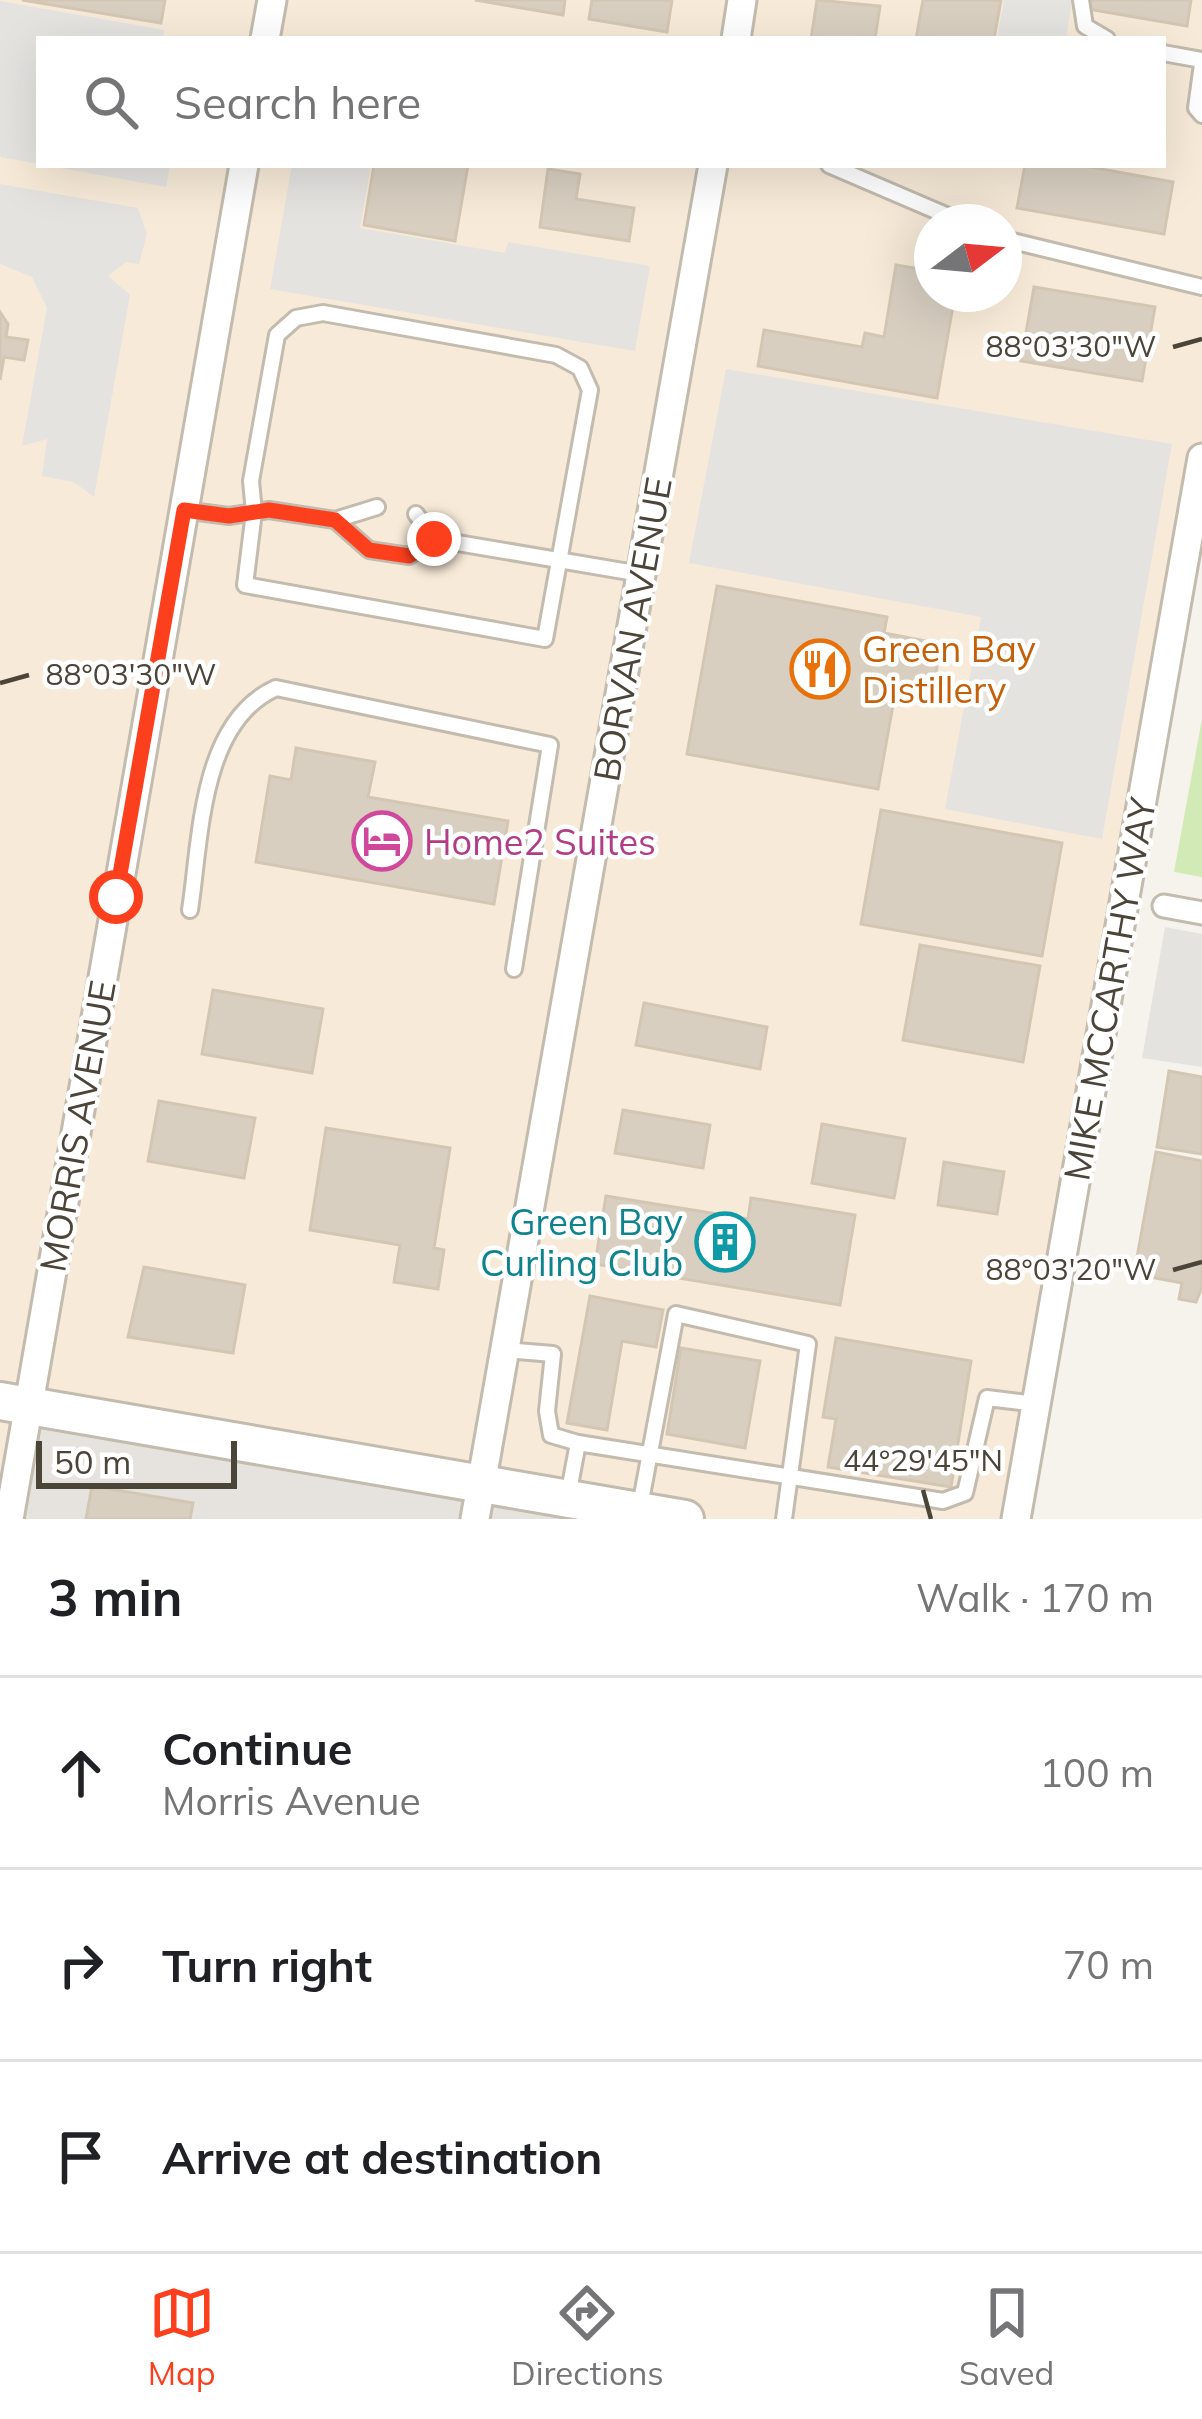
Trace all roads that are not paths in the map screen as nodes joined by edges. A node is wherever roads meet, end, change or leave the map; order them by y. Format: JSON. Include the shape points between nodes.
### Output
{"nodes":[{"id":1,"x":272,"y":0,"type":"edge"},
{"id":2,"x":742,"y":0,"type":"edge"},
{"id":3,"x":1081,"y":0,"type":"edge"},
{"id":4,"x":266,"y":36,"type":"edge"},
{"id":5,"x":736,"y":36,"type":"edge"},
{"id":6,"x":1102,"y":36,"type":"edge"},
{"id":7,"x":1166,"y":53,"type":"edge"},
{"id":8,"x":1202,"y":62,"type":"edge"},
{"id":9,"x":1202,"y":115,"type":"edge"},
{"id":10,"x":243,"y":168,"type":"edge"},
{"id":11,"x":712,"y":168,"type":"edge"},
{"id":12,"x":837,"y":168,"type":"edge"},
{"id":13,"x":920,"y":204,"type":"edge"},
{"id":14,"x":1022,"y":243,"type":"edge"},
{"id":15,"x":1202,"y":287,"type":"edge"},
{"id":16,"x":1202,"y":458,"type":"edge"},
{"id":17,"x":377,"y":507,"type":"dead end"},
{"id":18,"x":184,"y":510,"type":"junction"},
{"id":19,"x":254,"y":512,"type":"junction"},
{"id":20,"x":416,"y":514,"type":"dead end"},
{"id":21,"x":335,"y":520,"type":"junction"},
{"id":22,"x":434,"y":539,"type":"junction"},
{"id":23,"x":562,"y":560,"type":"junction"},
{"id":24,"x":641,"y":574,"type":"junction"},
{"id":25,"x":1164,"y":906,"type":"dead end"},
{"id":26,"x":190,"y":910,"type":"dead end"},
{"id":27,"x":1202,"y":913,"type":"edge"},
{"id":28,"x":514,"y":969,"type":"dead end"},
{"id":29,"x":505,"y":1350,"type":"junction"},
{"id":30,"x":14,"y":1403,"type":"edge"},
{"id":31,"x":1036,"y":1404,"type":"junction"},
{"id":32,"x":578,"y":1443,"type":"junction"},
{"id":33,"x":650,"y":1455,"type":"junction"},
{"id":34,"x":789,"y":1480,"type":"junction"},
{"id":35,"x":567,"y":1498,"type":"junction"},
{"id":36,"x":478,"y":1501,"type":"edge"},
{"id":37,"x":639,"y":1511,"type":"junction"},
{"id":38,"x":9,"y":1519,"type":"edge"},
{"id":39,"x":685,"y":1519,"type":"edge"},
{"id":40,"x":784,"y":1519,"type":"edge"},
{"id":41,"x":1016,"y":1519,"type":"edge"}],
"edges":[{"from":1,"to":4,"type":"street"},
{"from":2,"to":5,"type":"street"},
{"from":3,"to":6,"type":"lane","via":[[1085,26]]},
{"from":7,"to":8,"type":"lane"},
{"from":8,"to":9,"type":"lane"},
{"from":10,"to":18,"type":"street","name":"MORRIS AVENUE"},
{"from":11,"to":24,"type":"street","name":"BORVAN AVENUE"},
{"from":12,"to":13,"type":"lane"},
{"from":14,"to":15,"type":"lane"},
{"from":16,"to":31,"type":"street","name":"MIKE MCCARTHY WAY"},
{"from":17,"to":21,"type":"lane"},
{"from":18,"to":19,"type":"lane"},
{"from":18,"to":30,"type":"street","name":"MORRIS AVENUE"},
{"from":19,"to":21,"type":"lane"},
{"from":19,"to":23,"type":"lane","via":[[245,585],[545,639]]},
{"from":19,"to":23,"type":"lane","via":[[251,481],[277,334],[296,318],[323,313],[556,355],[580,368],[590,390]]},
{"from":20,"to":22,"type":"lane"},
{"from":21,"to":22,"type":"lane","via":[[369,550],[409,556]]},
{"from":22,"to":23,"type":"lane"},
{"from":23,"to":24,"type":"lane"},
{"from":24,"to":29,"type":"street","name":"BORVAN AVENUE"},
{"from":25,"to":27,"type":"street"},
{"from":26,"to":28,"type":"lane","via":[[221,742],[250,700],[276,688],[550,745]]},
{"from":29,"to":32,"type":"lane","via":[[553,1354],[551,1435]]},
{"from":29,"to":36,"type":"street","name":"BORVAN AVENUE"},
{"from":30,"to":36,"type":"street"},
{"from":30,"to":38,"type":"street","name":"MORRIS AVENUE"},
{"from":31,"to":34,"type":"lane","via":[[987,1398],[965,1493],[943,1501]]},
{"from":31,"to":41,"type":"street","name":"MIKE MCCARTHY WAY"},
{"from":32,"to":33,"type":"lane"},
{"from":32,"to":35,"type":"lane"},
{"from":33,"to":34,"type":"lane"},
{"from":33,"to":34,"type":"lane","via":[[676,1314],[808,1344]]},
{"from":33,"to":37,"type":"lane"},
{"from":34,"to":40,"type":"lane"},
{"from":35,"to":36,"type":"street"},
{"from":35,"to":37,"type":"street"},
{"from":37,"to":39,"type":"street"}]}
